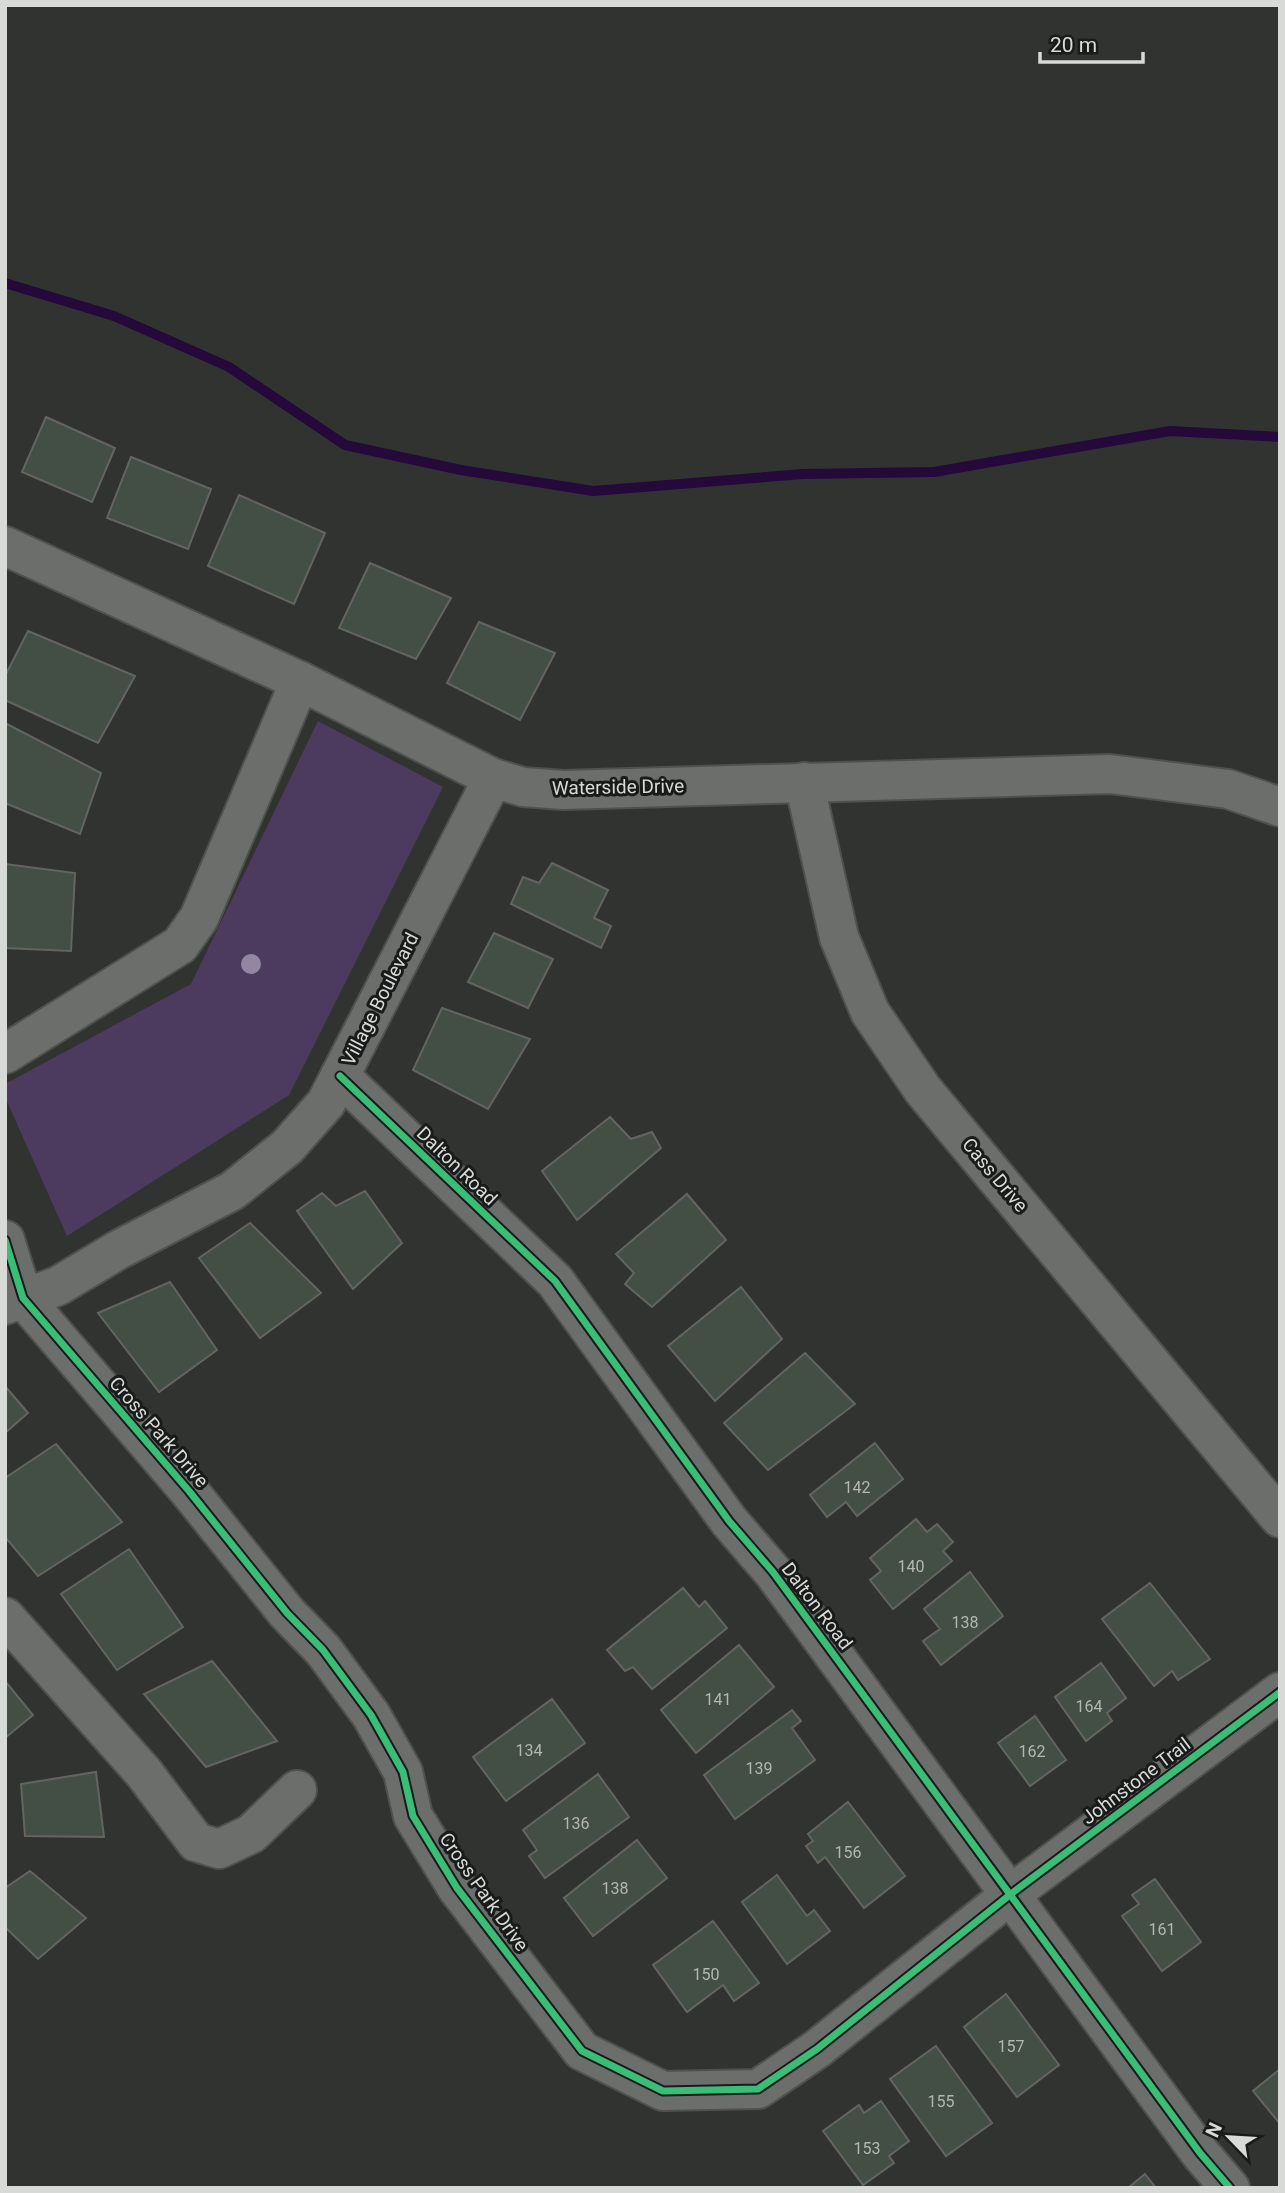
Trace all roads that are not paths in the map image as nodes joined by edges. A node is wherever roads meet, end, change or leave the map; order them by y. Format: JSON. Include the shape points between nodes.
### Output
{"nodes":[{"id":1,"x":6,"y":547,"type":"edge"},
{"id":2,"x":300,"y":681,"type":"junction"},
{"id":3,"x":492,"y":778,"type":"junction"},
{"id":4,"x":804,"y":782,"type":"junction"},
{"id":5,"x":1280,"y":807,"type":"edge"},
{"id":6,"x":5,"y":1054,"type":"edge"},
{"id":7,"x":340,"y":1076,"type":"junction"},
{"id":8,"x":5,"y":1240,"type":"edge"},
{"id":9,"x":14,"y":1301,"type":"edge"},
{"id":10,"x":1280,"y":1518,"type":"edge"},
{"id":11,"x":5,"y":1617,"type":"edge"},
{"id":12,"x":1280,"y":1692,"type":"edge"},
{"id":13,"x":297,"y":1790,"type":"dead end"},
{"id":14,"x":1012,"y":1894,"type":"junction"},
{"id":15,"x":1230,"y":2188,"type":"edge"}],
"edges":[{"from":1,"to":2,"type":"street","name":"Waterside Drive"},
{"from":2,"to":3,"type":"street","name":"Waterside Drive"},
{"from":2,"to":6,"type":"street","via":[[200,918],[180,945]]},
{"from":3,"to":4,"type":"street","name":"Waterside Drive","via":[[523,787],[563,790]]},
{"from":3,"to":7,"type":"street","name":"Village Boulevard"},
{"from":4,"to":5,"type":"street","name":"Waterside Drive","via":[[1110,774],[1228,789]]},
{"from":4,"to":10,"type":"street","name":"Cass Drive","via":[[839,937],[870,1012],[923,1090]]},
{"from":7,"to":9,"type":"street","name":"Village Boulevard","via":[[326,1103],[288,1147],[232,1191],[58,1286]]},
{"from":7,"to":14,"type":"street","name":"Dalton Road","via":[[555,1281],[729,1521],[773,1572]]},
{"from":8,"to":9,"type":"street","name":"Cross Park Drive"},
{"from":9,"to":14,"type":"street","name":"Cross Park Drive","via":[[189,1491],[287,1613],[323,1650],[371,1715],[404,1772],[413,1815],[457,1888],[582,2051],[663,2091],[758,2088],[817,2049]]},
{"from":11,"to":13,"type":"street","via":[[144,1773],[196,1842],[219,1849],[251,1834]]},
{"from":12,"to":14,"type":"street","name":"Johnstone Trail"},
{"from":14,"to":15,"type":"street","name":"Dalton Road"}]}
